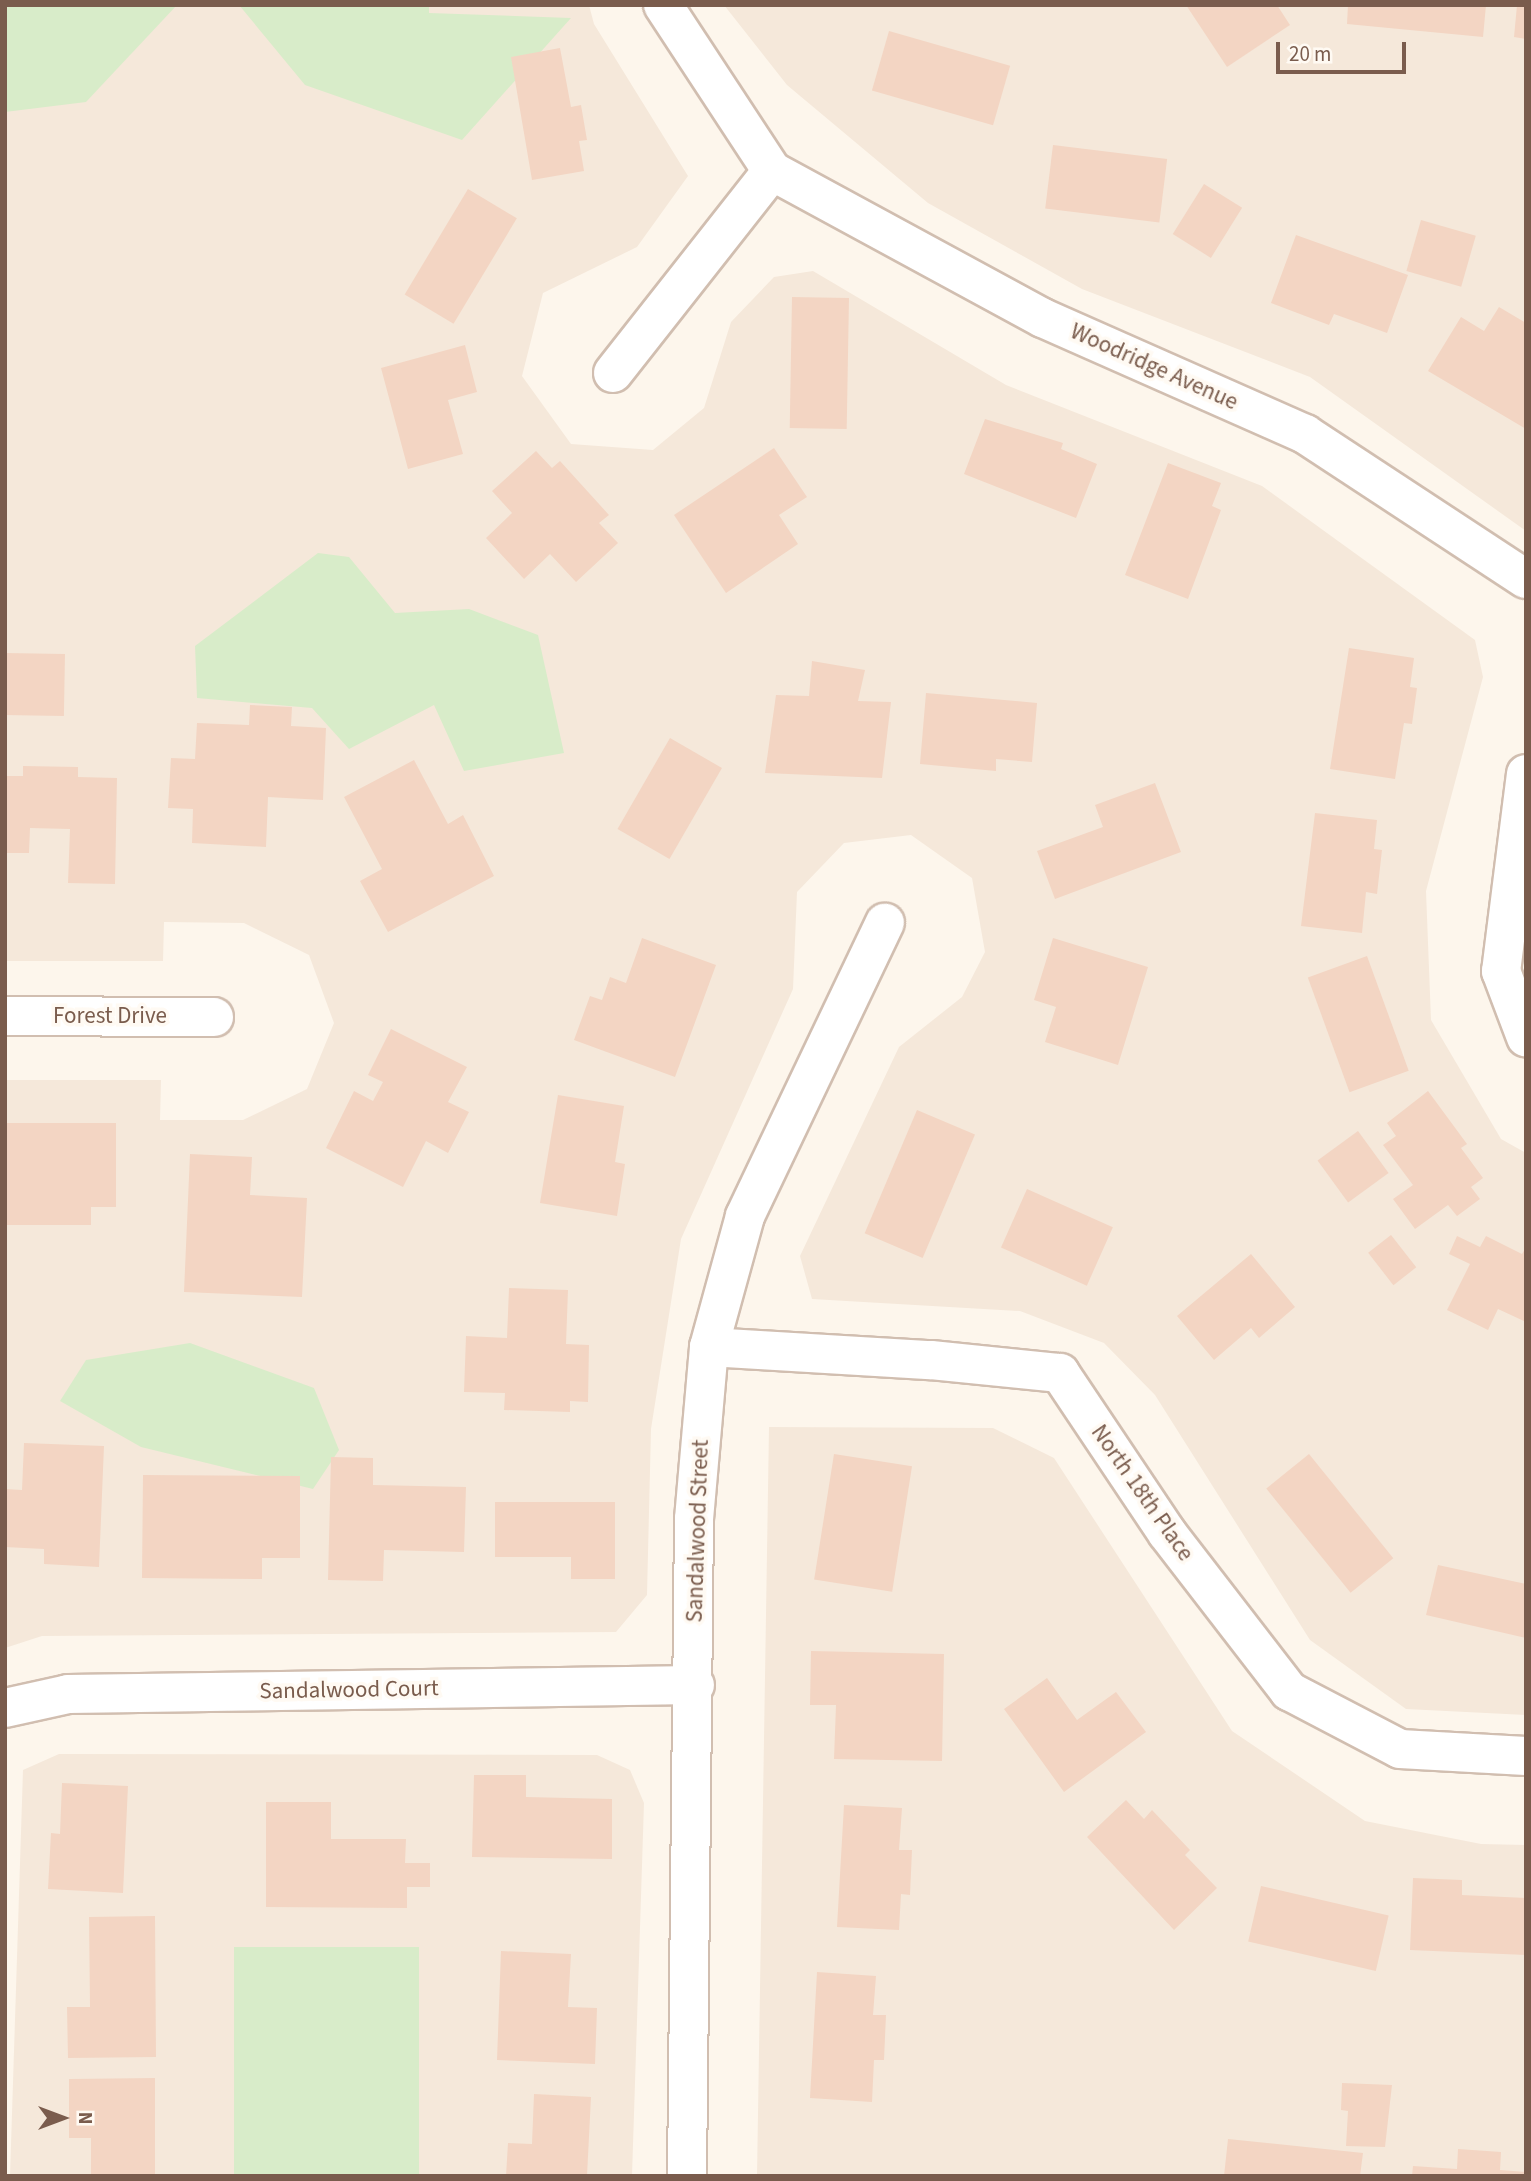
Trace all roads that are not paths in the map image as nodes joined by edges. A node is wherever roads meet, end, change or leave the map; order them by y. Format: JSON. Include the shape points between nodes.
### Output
{"nodes":[{"id":1,"x":663,"y":5,"type":"edge"},
{"id":2,"x":772,"y":171,"type":"junction"},
{"id":3,"x":613,"y":373,"type":"dead end"},
{"id":4,"x":1526,"y":579,"type":"edge"},
{"id":5,"x":1526,"y":774,"type":"edge"},
{"id":6,"x":885,"y":923,"type":"dead end"},
{"id":7,"x":5,"y":1016,"type":"edge"},
{"id":8,"x":214,"y":1017,"type":"dead end"},
{"id":9,"x":1526,"y":1037,"type":"edge"},
{"id":10,"x":709,"y":1347,"type":"junction"},
{"id":11,"x":695,"y":1685,"type":"junction"},
{"id":12,"x":5,"y":1708,"type":"edge"},
{"id":13,"x":1526,"y":1756,"type":"edge"},
{"id":14,"x":687,"y":2176,"type":"edge"}],
"edges":[{"from":1,"to":2,"type":"street","name":"Woodridge Avenue"},
{"from":2,"to":3,"type":"street"},
{"from":2,"to":4,"type":"street","name":"Woodridge Avenue","via":[[1042,318],[1305,434]]},
{"from":5,"to":9,"type":"street","via":[[1501,971]]},
{"from":6,"to":10,"type":"street","name":"Sandalwood Street","via":[[746,1216]]},
{"from":7,"to":8,"type":"street","name":"Forest Drive"},
{"from":10,"to":11,"type":"street","name":"Sandalwood Street","via":[[694,1519]]},
{"from":10,"to":13,"type":"street","name":"North 18th Place","via":[[1060,1373],[1167,1533],[1289,1691],[1400,1749]]},
{"from":11,"to":12,"type":"street","name":"Sandalwood Court","via":[[68,1693]]},
{"from":11,"to":14,"type":"street","name":"Sandalwood Street"}]}
